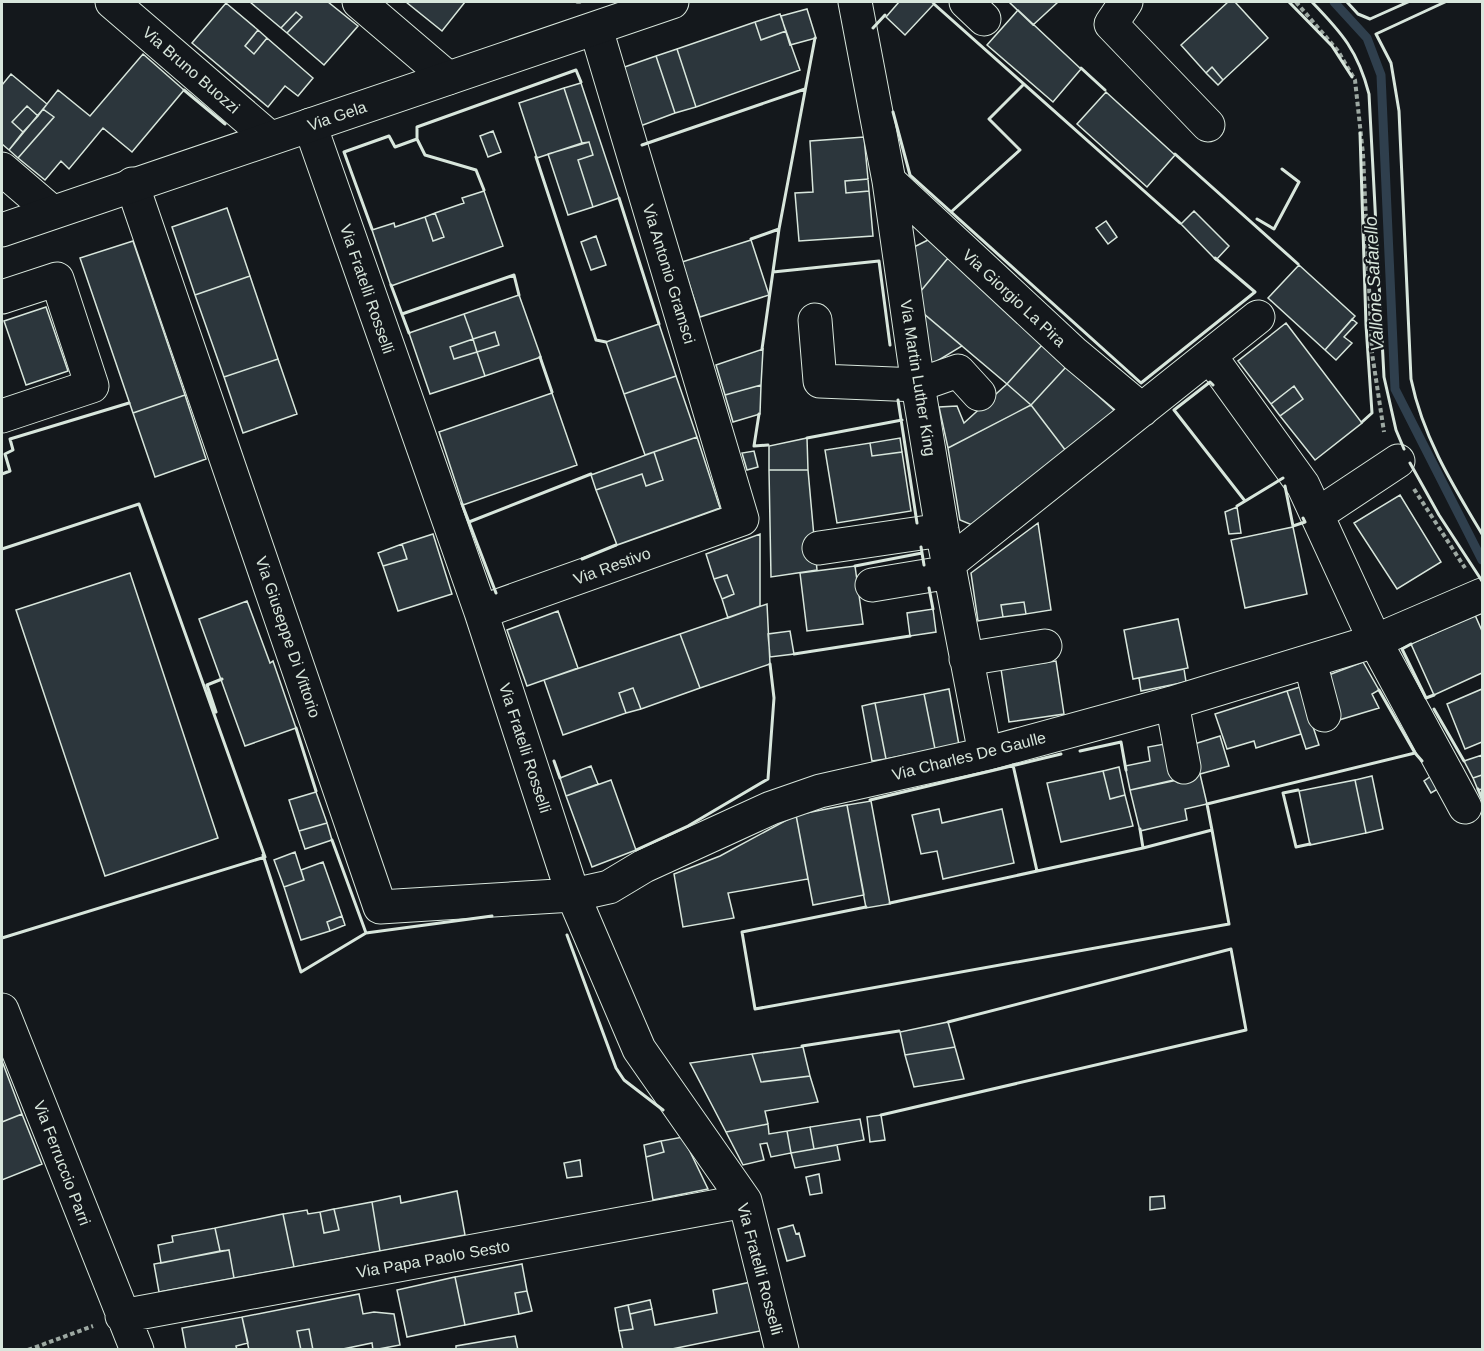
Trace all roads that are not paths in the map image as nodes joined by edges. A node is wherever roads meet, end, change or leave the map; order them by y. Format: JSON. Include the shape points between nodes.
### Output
{"nodes":[{"id":1,"x":112,"y":2,"type":"edge"},
{"id":2,"x":359,"y":2,"type":"edge"},
{"id":3,"x":672,"y":2,"type":"edge"},
{"id":4,"x":855,"y":2,"type":"edge"},
{"id":5,"x":1126,"y":2,"type":"edge"},
{"id":6,"x":596,"y":29,"type":"junction"},
{"id":7,"x":448,"y":78,"type":"junction"},
{"id":8,"x":1208,"y":124,"type":"dead end"},
{"id":9,"x":310,"y":125,"type":"junction"},
{"id":10,"x":270,"y":138,"type":"junction"},
{"id":11,"x":2,"y":169,"type":"edge"},
{"id":12,"x":889,"y":181,"type":"junction"},
{"id":13,"x":132,"y":184,"type":"junction"},
{"id":14,"x":52,"y":212,"type":"junction"},
{"id":15,"x":2,"y":230,"type":"edge"},
{"id":16,"x":2,"y":297,"type":"edge"},
{"id":17,"x":1258,"y":317,"type":"dead end"},
{"id":18,"x":815,"y":320,"type":"dead end"},
{"id":19,"x":1210,"y":356,"type":"junction"},
{"id":20,"x":918,"y":385,"type":"junction"},
{"id":21,"x":979,"y":394,"type":"dead end"},
{"id":22,"x":1142,"y":410,"type":"junction"},
{"id":23,"x":2,"y":416,"type":"edge"},
{"id":24,"x":1398,"y":461,"type":"road end"},
{"id":25,"x":1318,"y":514,"type":"junction"},
{"id":26,"x":742,"y":519,"type":"joint"},
{"id":27,"x":942,"y":530,"type":"junction"},
{"id":28,"x":819,"y":548,"type":"dead end"},
{"id":29,"x":949,"y":568,"type":"junction"},
{"id":30,"x":872,"y":585,"type":"dead end"},
{"id":31,"x":1482,"y":594,"type":"edge"},
{"id":32,"x":481,"y":612,"type":"junction"},
{"id":33,"x":1375,"y":641,"type":"junction"},
{"id":34,"x":1045,"y":646,"type":"dead end"},
{"id":35,"x":966,"y":659,"type":"junction"},
{"id":36,"x":1310,"y":662,"type":"junction"},
{"id":37,"x":1172,"y":703,"type":"junction"},
{"id":38,"x":1324,"y":715,"type":"dead end"},
{"id":39,"x":985,"y":754,"type":"junction"},
{"id":40,"x":1184,"y":767,"type":"dead end"},
{"id":41,"x":1465,"y":807,"type":"dead end"},
{"id":42,"x":573,"y":895,"type":"junction"},
{"id":43,"x":2,"y":1010,"type":"edge"},
{"id":44,"x":745,"y":1201,"type":"junction"},
{"id":45,"x":122,"y":1316,"type":"junction"},
{"id":46,"x":772,"y":1348,"type":"edge"},
{"id":47,"x":137,"y":1350,"type":"edge"}],
"edges":[{"from":1,"to":10,"type":"street","name":"Via Bruno Buozzi"},
{"from":2,"to":7,"type":"street"},
{"from":3,"to":6,"type":"street","name":"Via Gela"},
{"from":4,"to":12,"type":"street","name":"Via Martin Luther King"},
{"from":5,"to":8,"type":"street","via":[[1110,24]]},
{"from":6,"to":7,"type":"street","name":"Via Gela"},
{"from":6,"to":26,"type":"street","name":"Via Antonio Gramsci"},
{"from":7,"to":9,"type":"street","name":"Via Gela"},
{"from":9,"to":10,"type":"street","name":"Via Gela"},
{"from":9,"to":32,"type":"street","name":"Via Fratelli Rosselli"},
{"from":10,"to":13,"type":"street","name":"Via Gela"},
{"from":11,"to":14,"type":"street"},
{"from":12,"to":20,"type":"street","name":"Via Martin Luther King"},
{"from":12,"to":22,"type":"street","name":"Via Giorgio La Pira","via":[[1075,354]]},
{"from":13,"to":14,"type":"street","name":"Via Gela"},
{"from":13,"to":42,"type":"street","name":"Via Giuseppe Di Vittorio","via":[[380,907]]},
{"from":14,"to":15,"type":"street","name":"Via Gela"},
{"from":16,"to":23,"type":"street","via":[[57,279],[92,386]]},
{"from":17,"to":19,"type":"street"},
{"from":18,"to":20,"type":"street","via":[[820,381]]},
{"from":19,"to":22,"type":"street"},
{"from":19,"to":25,"type":"street","via":[[1303,486]]},
{"from":20,"to":21,"type":"street","via":[[958,371]]},
{"from":20,"to":27,"type":"street","name":"Via Martin Luther King"},
{"from":22,"to":29,"type":"street"},
{"from":24,"to":25,"type":"street"},
{"from":25,"to":33,"type":"street"},
{"from":26,"to":32,"type":"street","name":"Via Restivo"},
{"from":27,"to":28,"type":"street"},
{"from":27,"to":29,"type":"street","name":"Via Martin Luther King"},
{"from":29,"to":30,"type":"street"},
{"from":29,"to":35,"type":"street","name":"Via Martin Luther King"},
{"from":31,"to":33,"type":"street","name":"Via Charles De Gaulle"},
{"from":32,"to":42,"type":"street","name":"Via Fratelli Rosselli"},
{"from":33,"to":36,"type":"street","name":"Via Charles De Gaulle"},
{"from":33,"to":41,"type":"street"},
{"from":34,"to":35,"type":"street"},
{"from":35,"to":39,"type":"street","name":"Via Martin Luther King"},
{"from":36,"to":37,"type":"street","name":"Via Charles De Gaulle"},
{"from":36,"to":38,"type":"street"},
{"from":37,"to":39,"type":"street","name":"Via Charles De Gaulle"},
{"from":37,"to":40,"type":"street"},
{"from":39,"to":42,"type":"street","name":"Via Charles De Gaulle","via":[[820,791],[760,813],[644,866],[609,887]]},
{"from":42,"to":44,"type":"street","name":"Via Fratelli Rosselli","via":[[639,1049]]},
{"from":43,"to":45,"type":"street","name":"Via Ferruccio Parri"},
{"from":44,"to":45,"type":"street","name":"Via Papa Paolo Sesto"},
{"from":44,"to":46,"type":"street","name":"Via Fratelli Rosselli"},
{"from":45,"to":47,"type":"street","name":"Via Ferruccio Parri"}]}
